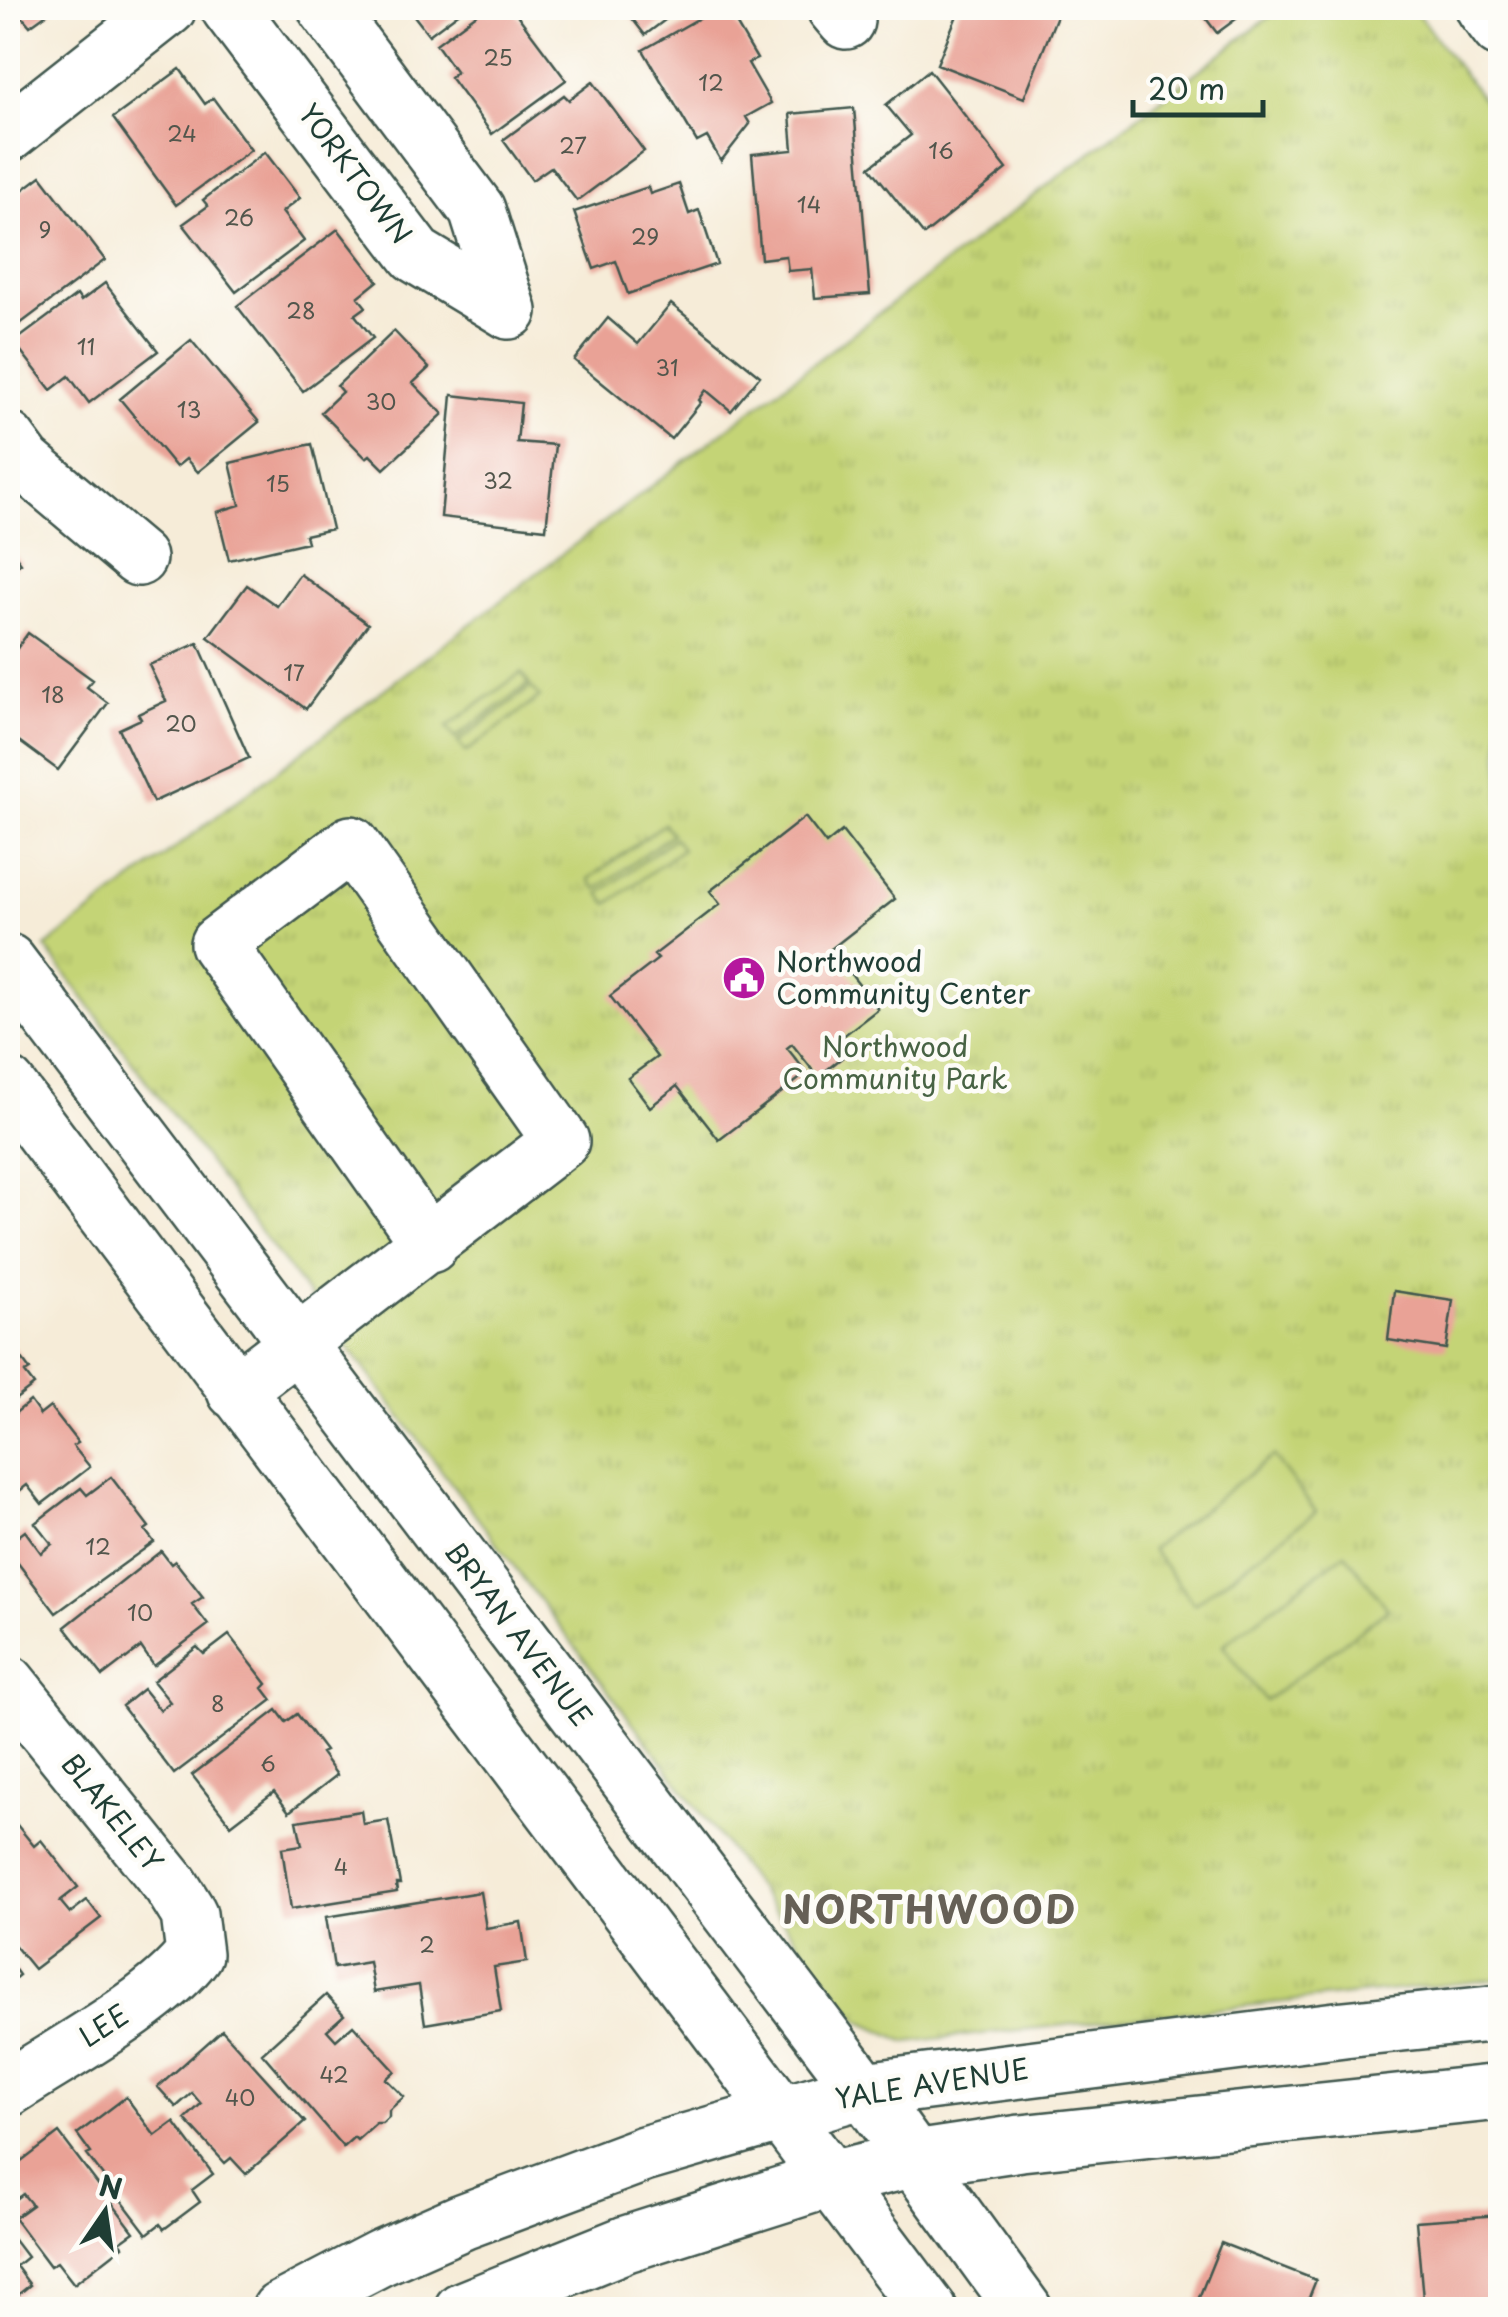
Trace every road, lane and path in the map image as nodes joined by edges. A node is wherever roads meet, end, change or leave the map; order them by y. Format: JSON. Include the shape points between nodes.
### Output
{"nodes":[{"id":1,"x":168,"y":8,"type":"edge"},
{"id":2,"x":229,"y":8,"type":"edge"},
{"id":3,"x":326,"y":8,"type":"edge"},
{"id":4,"x":1484,"y":8,"type":"edge"},
{"id":5,"x":1500,"y":29,"type":"edge"},
{"id":6,"x":8,"y":134,"type":"edge"},
{"id":7,"x":8,"y":440,"type":"edge"},
{"id":8,"x":138,"y":558,"type":"dead end"},
{"id":9,"x":8,"y":962,"type":"edge"},
{"id":10,"x":8,"y":1086,"type":"edge"},
{"id":11,"x":430,"y":1245,"type":"junction"},
{"id":12,"x":298,"y":1344,"type":"junction"},
{"id":13,"x":236,"y":1391,"type":"junction"},
{"id":14,"x":8,"y":1683,"type":"edge"},
{"id":15,"x":194,"y":1954,"type":"joint"},
{"id":16,"x":1500,"y":2013,"type":"edge"},
{"id":17,"x":8,"y":2090,"type":"edge"},
{"id":18,"x":864,"y":2090,"type":"junction"},
{"id":19,"x":1500,"y":2092,"type":"edge"},
{"id":20,"x":782,"y":2113,"type":"junction"},
{"id":21,"x":914,"y":2159,"type":"junction"},
{"id":22,"x":831,"y":2179,"type":"junction"},
{"id":23,"x":280,"y":2310,"type":"edge"},
{"id":24,"x":462,"y":2310,"type":"edge"},
{"id":25,"x":930,"y":2310,"type":"edge"},
{"id":26,"x":1024,"y":2310,"type":"edge"}],
"edges":[{"from":1,"to":6,"type":"main road"},
{"from":2,"to":3,"type":"main road","name":"YORKTOWN","via":[[416,256],[510,311],[477,210]]},
{"from":4,"to":5,"type":"main road"},
{"from":7,"to":8,"type":"main road","via":[[25,463]]},
{"from":9,"to":12,"type":"main road","name":"BRYAN AVENUE"},
{"from":10,"to":13,"type":"main road"},
{"from":11,"to":11,"type":"main road","via":[[562,1141],[350,844],[218,944]]},
{"from":11,"to":12,"type":"main road"},
{"from":12,"to":13,"type":"main road"},
{"from":12,"to":18,"type":"main road","name":"BRYAN AVENUE"},
{"from":13,"to":20,"type":"main road"},
{"from":14,"to":15,"type":"main road","name":"BLAKELEY","via":[[170,1885],[189,1914]]},
{"from":15,"to":17,"type":"main road","name":"LEE","via":[[146,2000]]},
{"from":16,"to":18,"type":"main road","name":"YALE AVENUE"},
{"from":18,"to":20,"type":"main road","name":"YALE AVENUE"},
{"from":18,"to":21,"type":"main road","name":"BRYAN AVENUE"},
{"from":19,"to":21,"type":"main road"},
{"from":20,"to":22,"type":"main road"},
{"from":20,"to":23,"type":"main road","name":"YALE AVENUE","via":[[644,2154],[462,2222]]},
{"from":21,"to":22,"type":"main road"},
{"from":21,"to":26,"type":"main road","name":"BRYAN AVENUE"},
{"from":22,"to":24,"type":"main road","via":[[626,2244]]},
{"from":22,"to":25,"type":"main road"}]}
